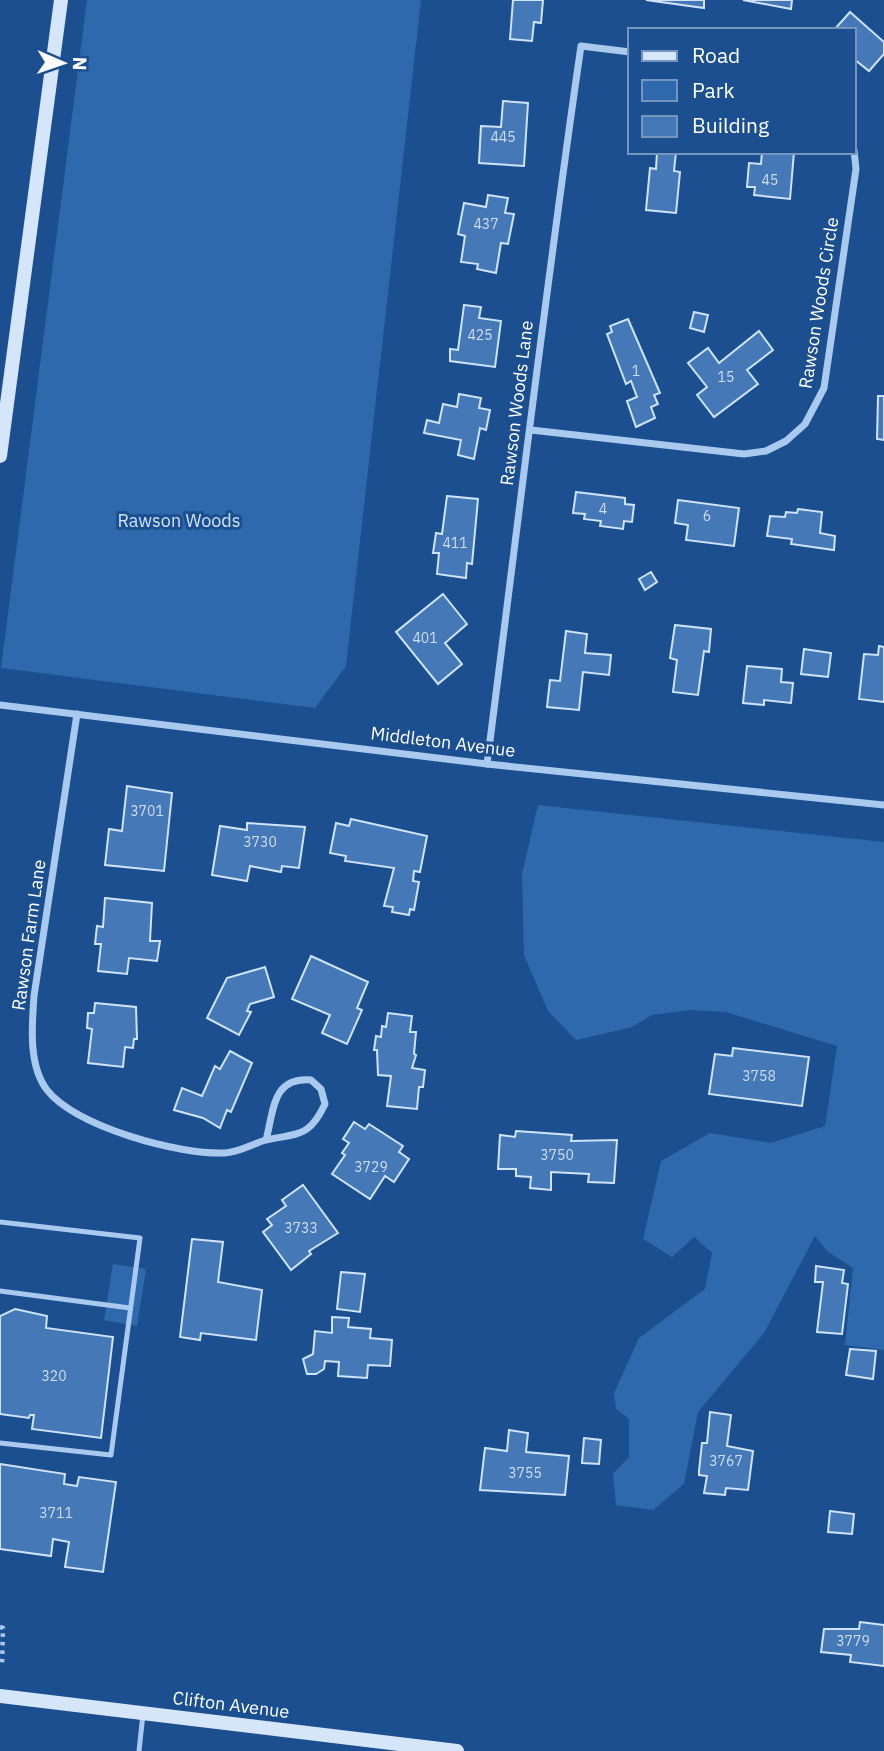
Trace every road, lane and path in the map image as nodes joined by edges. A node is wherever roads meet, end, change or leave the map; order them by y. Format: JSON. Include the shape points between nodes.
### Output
{"nodes":[{"id":1,"x":61,"y":0,"type":"edge"},
{"id":2,"x":628,"y":52,"type":"edge"},
{"id":3,"x":854,"y":154,"type":"edge"},
{"id":4,"x":531,"y":430,"type":"junction"},
{"id":5,"x":0,"y":456,"type":"edge"},
{"id":6,"x":0,"y":705,"type":"edge"},
{"id":7,"x":77,"y":714,"type":"junction"},
{"id":8,"x":487,"y":764,"type":"junction"},
{"id":9,"x":884,"y":805,"type":"edge"},
{"id":10,"x":266,"y":1140,"type":"junction"},
{"id":11,"x":0,"y":1222,"type":"edge"},
{"id":12,"x":0,"y":1291,"type":"edge"},
{"id":13,"x":130,"y":1308,"type":"junction"},
{"id":14,"x":0,"y":1443,"type":"edge"},
{"id":15,"x":0,"y":1628,"type":"edge"},
{"id":16,"x":2,"y":1666,"type":"dead end"},
{"id":17,"x":0,"y":1696,"type":"edge"},
{"id":18,"x":143,"y":1714,"type":"junction"},
{"id":19,"x":385,"y":1747,"type":"edge"},
{"id":20,"x":139,"y":1751,"type":"edge"},
{"id":21,"x":457,"y":1751,"type":"edge"}],
"edges":[{"from":1,"to":5,"type":"main road"},
{"from":2,"to":4,"type":"street","name":"Rawson Woods Lane","via":[[581,46],[548,267]]},
{"from":3,"to":4,"type":"street","name":"Rawson Woods Circle","via":[[824,388],[806,424],[766,451],[744,454]]},
{"from":4,"to":8,"type":"street","name":"Rawson Woods Lane"},
{"from":6,"to":7,"type":"street","name":"Middleton Avenue"},
{"from":7,"to":8,"type":"street","name":"Middleton Avenue"},
{"from":7,"to":10,"type":"street","name":"Rawson Farm Lane","via":[[34,996],[35,1060],[45,1088],[70,1111],[120,1134],[223,1153]]},
{"from":8,"to":9,"type":"street","name":"Middleton Avenue"},
{"from":10,"to":10,"type":"street","name":"Rawson Farm Lane","via":[[299,1135],[313,1126],[325,1104],[321,1089],[311,1080],[286,1082],[279,1091]]},
{"from":11,"to":13,"type":"lane","via":[[139,1238]]},
{"from":12,"to":13,"type":"lane"},
{"from":13,"to":14,"type":"lane","via":[[111,1455]]},
{"from":15,"to":16,"type":"path"},
{"from":17,"to":18,"type":"main road","name":"Clifton Avenue"},
{"from":18,"to":19,"type":"main road","name":"Clifton Avenue"},
{"from":18,"to":20,"type":"lane"},
{"from":19,"to":21,"type":"main road","name":"Clifton Avenue"}]}
